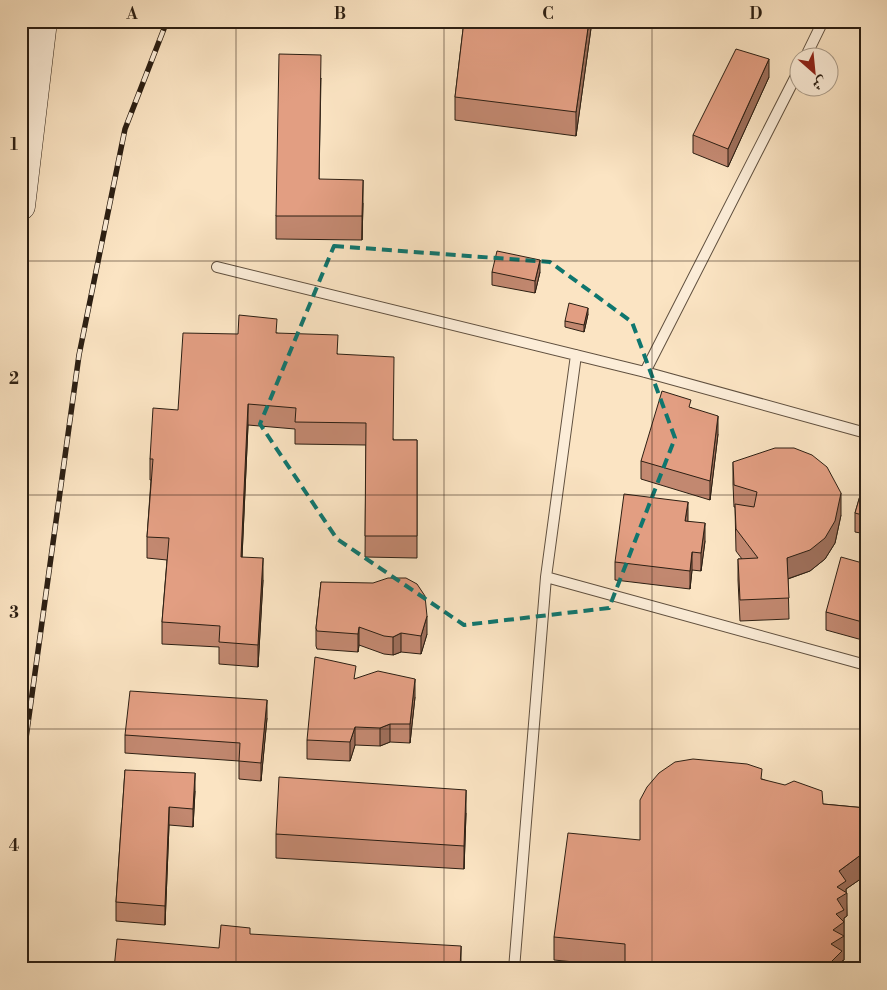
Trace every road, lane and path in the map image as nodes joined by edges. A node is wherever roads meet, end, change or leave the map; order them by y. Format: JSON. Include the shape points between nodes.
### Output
{"nodes":[{"id":1,"x":43,"y":21,"type":"edge"},
{"id":2,"x":823,"y":21,"type":"edge"},
{"id":3,"x":810,"y":48,"type":"edge"},
{"id":4,"x":790,"y":88,"type":"edge"},
{"id":5,"x":21,"y":206,"type":"edge"},
{"id":6,"x":217,"y":267,"type":"dead end"},
{"id":7,"x":576,"y":355,"type":"junction"},
{"id":8,"x":645,"y":372,"type":"junction"},
{"id":9,"x":866,"y":432,"type":"edge"},
{"id":10,"x":546,"y":577,"type":"junction"},
{"id":11,"x":866,"y":665,"type":"edge"},
{"id":12,"x":514,"y":969,"type":"edge"}],
"edges":[{"from":1,"to":5,"type":"main road"},
{"from":2,"to":3,"type":"lane"},
{"from":4,"to":8,"type":"lane"},
{"from":6,"to":7,"type":"lane"},
{"from":7,"to":8,"type":"lane"},
{"from":7,"to":10,"type":"lane"},
{"from":8,"to":9,"type":"lane"},
{"from":10,"to":11,"type":"lane"},
{"from":10,"to":12,"type":"lane"}]}
